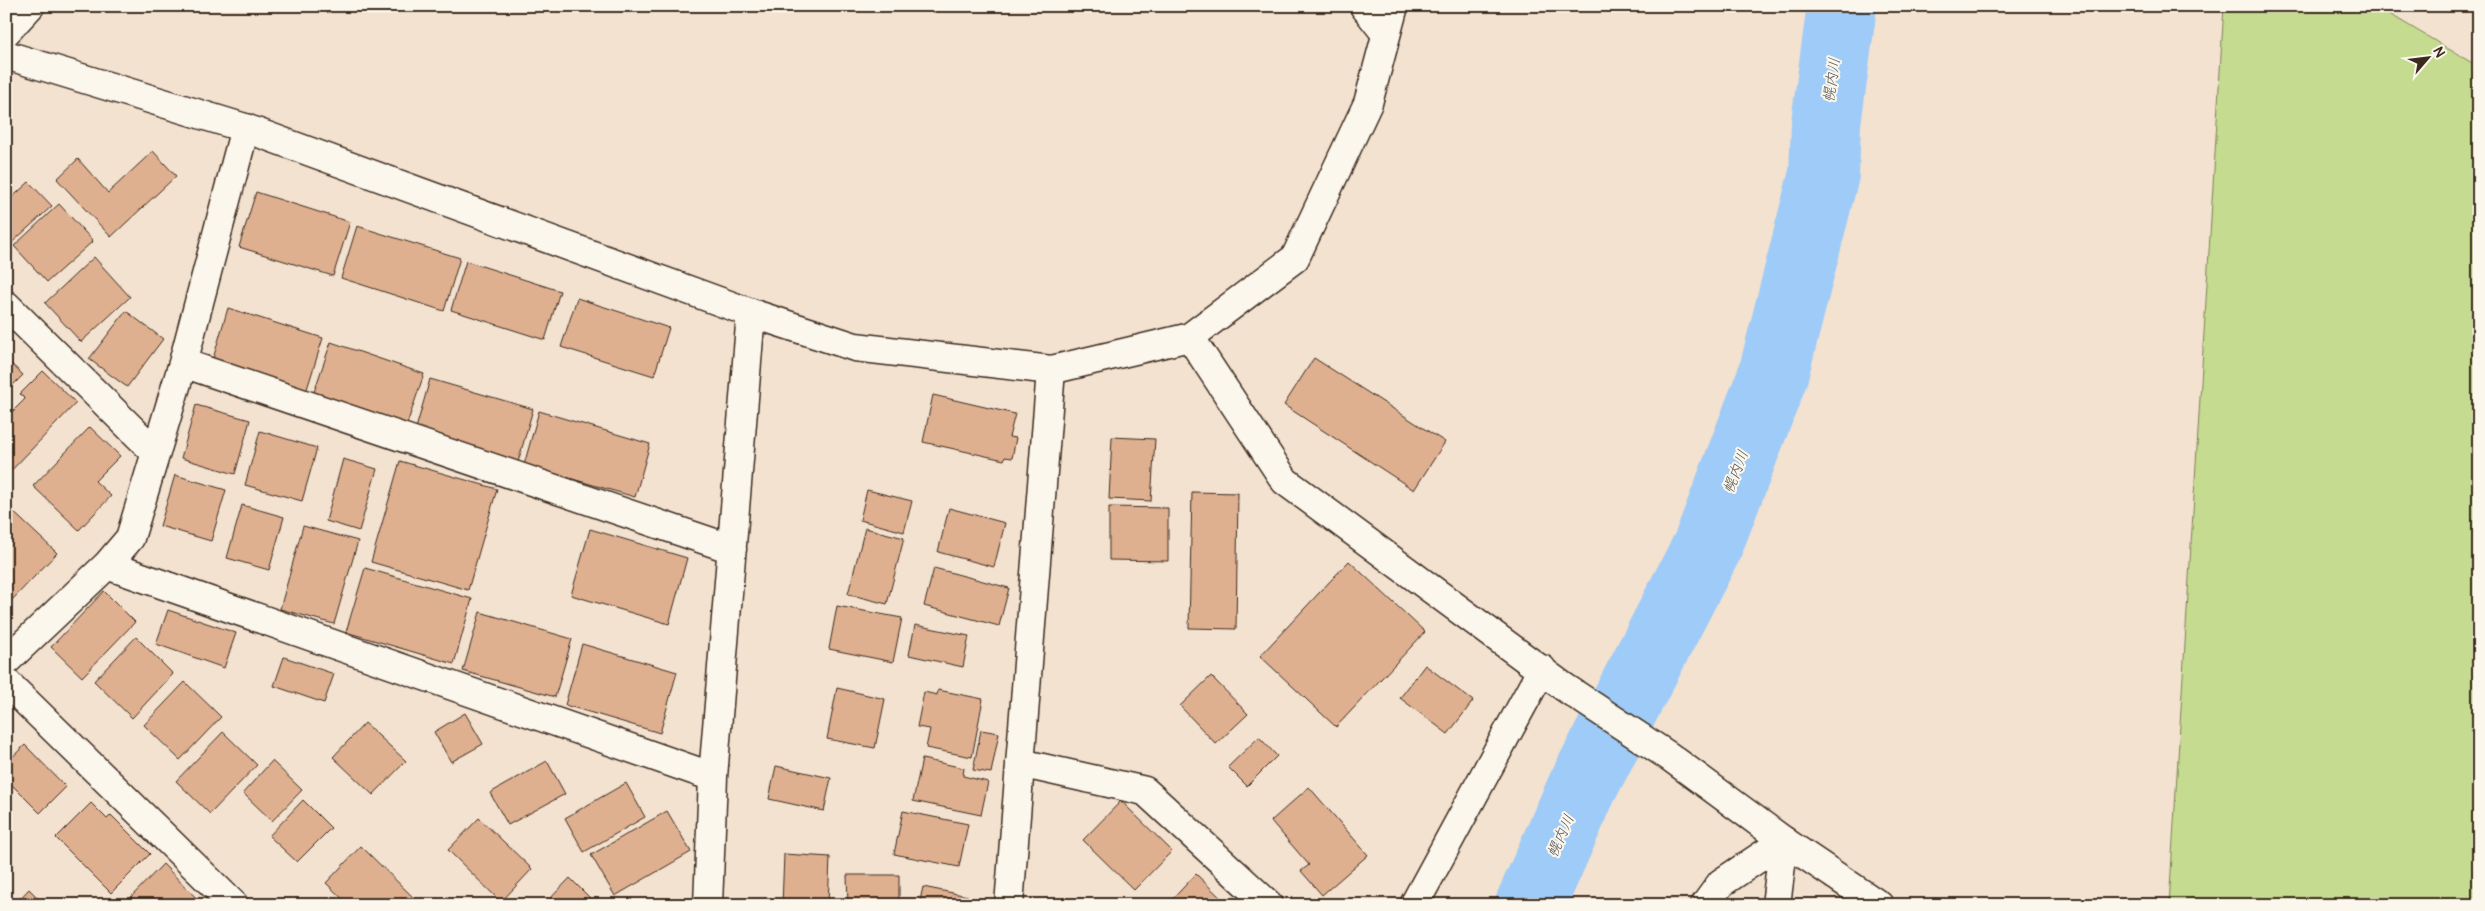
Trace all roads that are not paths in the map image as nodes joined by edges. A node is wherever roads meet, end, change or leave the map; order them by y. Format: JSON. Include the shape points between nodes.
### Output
{"nodes":[{"id":1,"x":30,"y":6,"type":"edge"},
{"id":2,"x":1364,"y":6,"type":"edge"},
{"id":3,"x":1394,"y":6,"type":"edge"},
{"id":4,"x":6,"y":32,"type":"edge"},
{"id":5,"x":1386,"y":34,"type":"junction"},
{"id":6,"x":6,"y":55,"type":"edge"},
{"id":7,"x":245,"y":128,"type":"junction"},
{"id":8,"x":6,"y":305,"type":"edge"},
{"id":9,"x":751,"y":313,"type":"junction"},
{"id":10,"x":1190,"y":337,"type":"junction"},
{"id":11,"x":183,"y":363,"type":"junction"},
{"id":12,"x":1051,"y":370,"type":"junction"},
{"id":13,"x":156,"y":453,"type":"junction"},
{"id":14,"x":732,"y":549,"type":"junction"},
{"id":15,"x":107,"y":565,"type":"junction"},
{"id":16,"x":6,"y":661,"type":"edge"},
{"id":17,"x":1542,"y":668,"type":"junction"},
{"id":18,"x":6,"y":682,"type":"edge"},
{"id":19,"x":1020,"y":763,"type":"junction"},
{"id":20,"x":713,"y":777,"type":"junction"},
{"id":21,"x":1784,"y":841,"type":"junction"},
{"id":22,"x":234,"y":905,"type":"edge"},
{"id":23,"x":708,"y":905,"type":"edge"},
{"id":24,"x":1009,"y":905,"type":"edge"},
{"id":25,"x":1269,"y":905,"type":"edge"},
{"id":26,"x":1414,"y":905,"type":"edge"},
{"id":27,"x":1705,"y":905,"type":"edge"},
{"id":28,"x":1776,"y":905,"type":"edge"},
{"id":29,"x":1879,"y":905,"type":"edge"}],
"edges":[{"from":1,"to":4,"type":"street"},
{"from":2,"to":5,"type":"street"},
{"from":3,"to":5,"type":"street"},
{"from":5,"to":10,"type":"street","via":[[1368,103],[1295,258]]},
{"from":6,"to":7,"type":"street"},
{"from":7,"to":9,"type":"street"},
{"from":7,"to":11,"type":"street"},
{"from":8,"to":13,"type":"street"},
{"from":9,"to":12,"type":"street","via":[[855,347]]},
{"from":9,"to":14,"type":"street"},
{"from":10,"to":12,"type":"street"},
{"from":10,"to":17,"type":"street","via":[[1285,481]]},
{"from":11,"to":13,"type":"street"},
{"from":11,"to":14,"type":"street"},
{"from":12,"to":19,"type":"street"},
{"from":13,"to":15,"type":"street","via":[[130,538]]},
{"from":14,"to":20,"type":"street"},
{"from":15,"to":16,"type":"street"},
{"from":15,"to":20,"type":"street"},
{"from":17,"to":21,"type":"street","via":[[1564,687],[1670,758]]},
{"from":17,"to":26,"type":"street"},
{"from":18,"to":22,"type":"street"},
{"from":19,"to":24,"type":"street"},
{"from":19,"to":25,"type":"street","via":[[1145,791]]},
{"from":20,"to":23,"type":"street"},
{"from":21,"to":27,"type":"street","via":[[1721,883]]},
{"from":21,"to":28,"type":"street"},
{"from":21,"to":29,"type":"street"}]}
